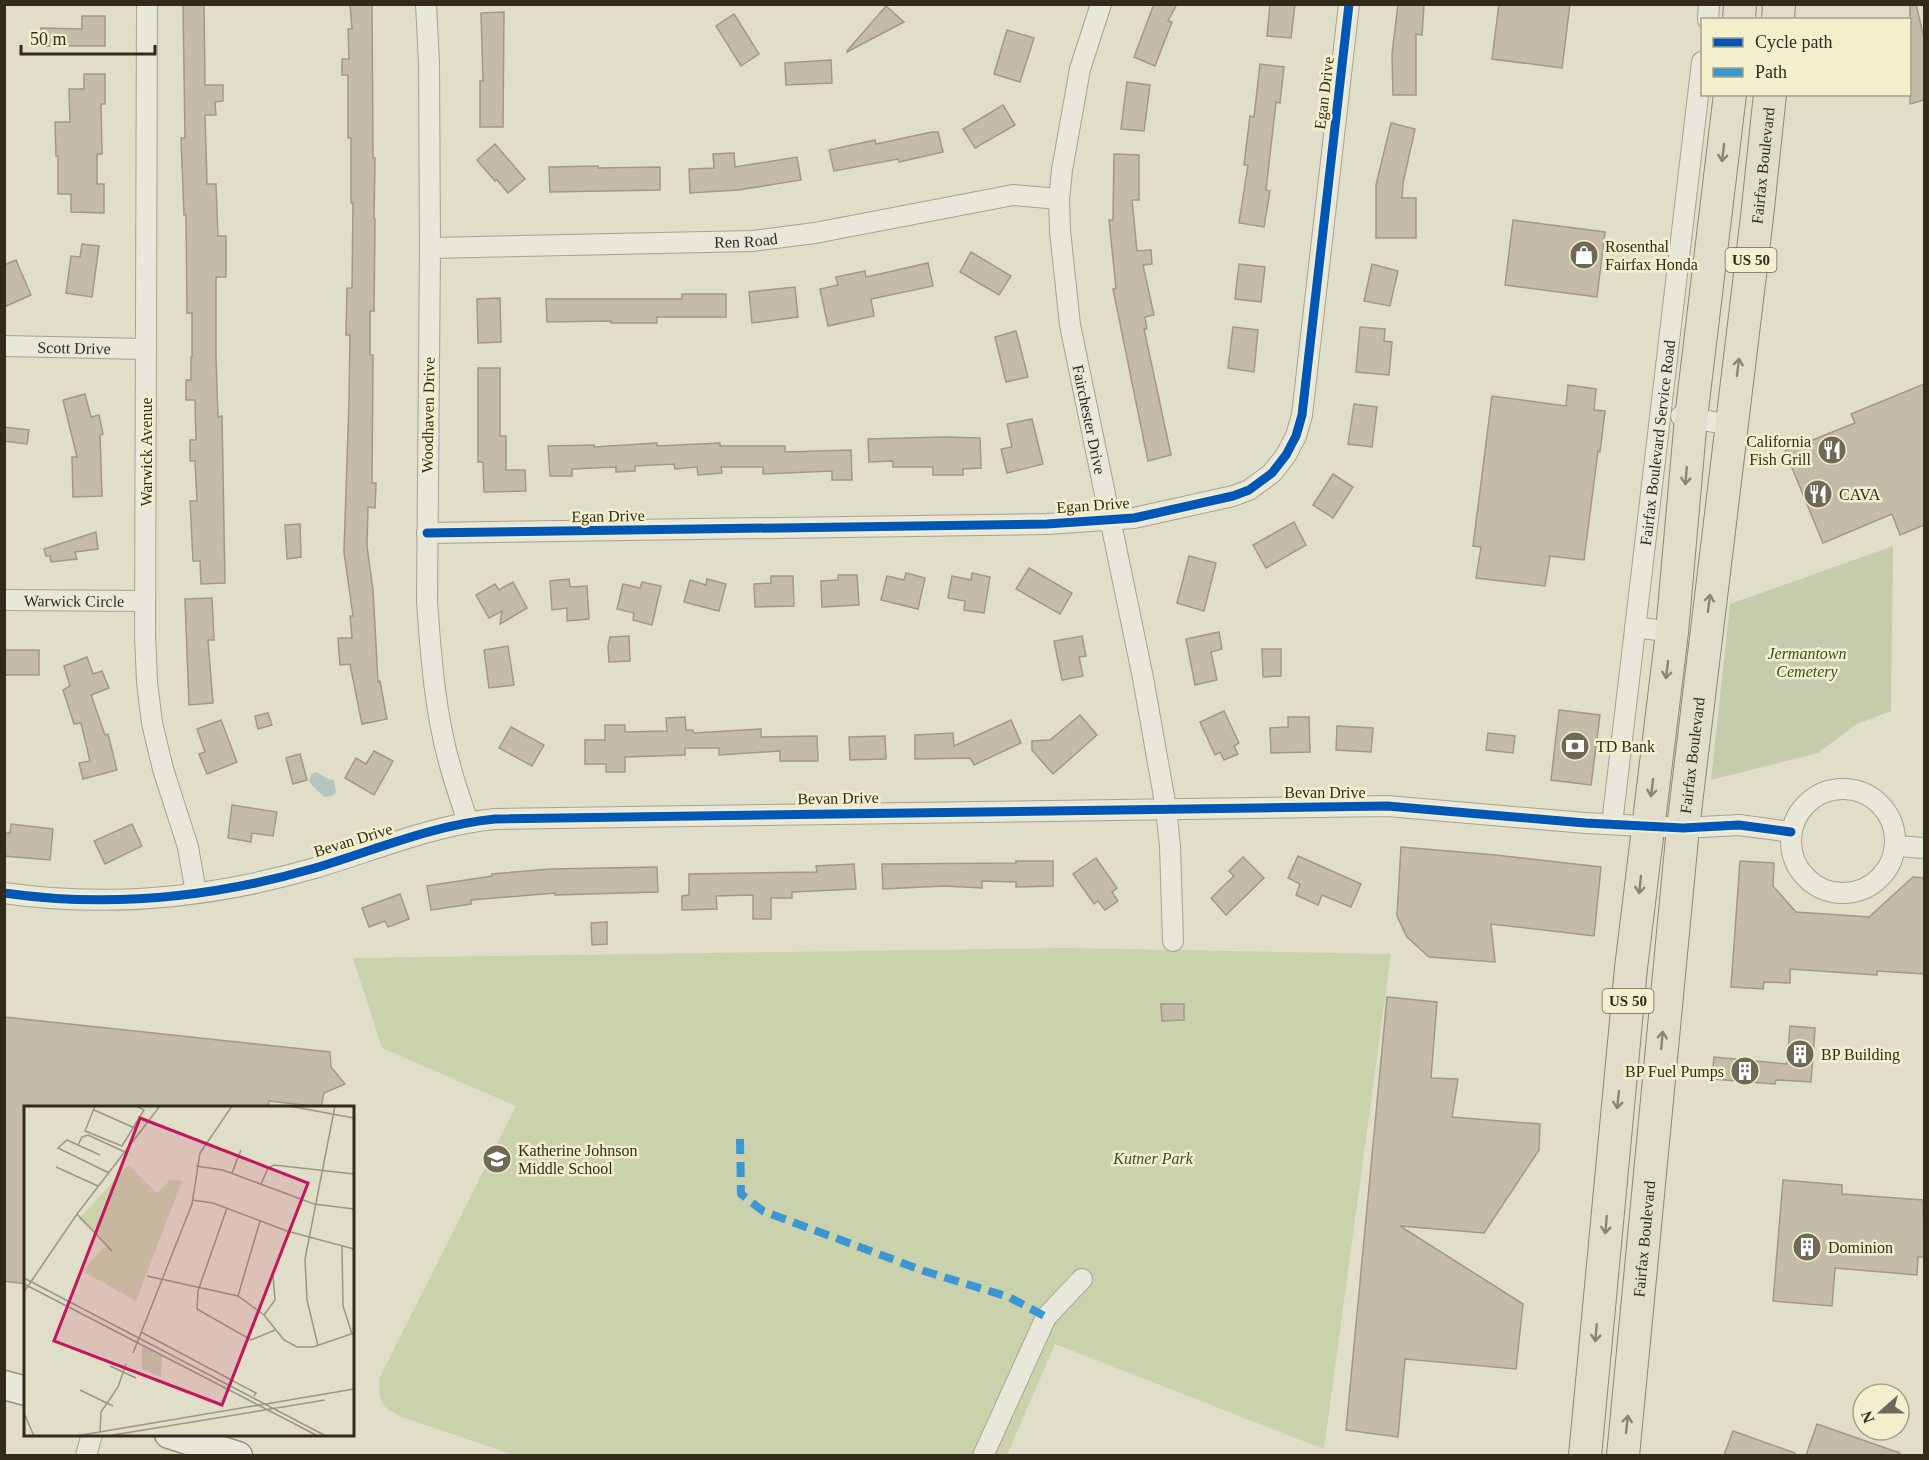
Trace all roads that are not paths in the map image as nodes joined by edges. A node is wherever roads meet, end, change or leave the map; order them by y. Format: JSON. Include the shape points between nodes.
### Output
{"nodes":[{"id":1,"x":147,"y":4,"type":"edge"},
{"id":2,"x":426,"y":4,"type":"edge"},
{"id":3,"x":1101,"y":4,"type":"edge"},
{"id":4,"x":1349,"y":4,"type":"edge"},
{"id":5,"x":1701,"y":71,"type":"edge"},
{"id":6,"x":1730,"y":96,"type":"edge"},
{"id":7,"x":1770,"y":96,"type":"edge"},
{"id":8,"x":1059,"y":199,"type":"junction"},
{"id":9,"x":429,"y":248,"type":"junction"},
{"id":10,"x":4,"y":346,"type":"edge"},
{"id":11,"x":146,"y":349,"type":"junction"},
{"id":12,"x":1661,"y":414,"type":"junction"},
{"id":13,"x":1691,"y":418,"type":"junction"},
{"id":14,"x":1730,"y":425,"type":"junction"},
{"id":15,"x":1111,"y":519,"type":"junction"},
{"id":16,"x":427,"y":534,"type":"junction"},
{"id":17,"x":4,"y":600,"type":"edge"},
{"id":18,"x":146,"y":601,"type":"junction"},
{"id":19,"x":1635,"y":627,"type":"junction"},
{"id":20,"x":1672,"y":632,"type":"junction"},
{"id":21,"x":1166,"y":808,"type":"junction"},
{"id":22,"x":468,"y":822,"type":"junction"},
{"id":23,"x":1612,"y":824,"type":"junction"},
{"id":24,"x":1647,"y":827,"type":"junction"},
{"id":25,"x":1683,"y":828,"type":"junction"},
{"id":26,"x":1791,"y":832,"type":"junction"},
{"id":27,"x":1897,"y":846,"type":"junction"},
{"id":28,"x":1924,"y":848,"type":"edge"},
{"id":29,"x":4,"y":893,"type":"edge"},
{"id":30,"x":196,"y":893,"type":"junction"},
{"id":31,"x":1173,"y":941,"type":"dead end"},
{"id":32,"x":1601,"y":1275,"type":"junction"},
{"id":33,"x":1083,"y":1279,"type":"dead end"},
{"id":34,"x":1640,"y":1286,"type":"junction"},
{"id":35,"x":4,"y":1385,"type":"edge"},
{"id":36,"x":24,"y":1390,"type":"edge"},
{"id":37,"x":91,"y":1436,"type":"edge"},
{"id":38,"x":176,"y":1436,"type":"edge"},
{"id":39,"x":86,"y":1455,"type":"edge"},
{"id":40,"x":238,"y":1455,"type":"edge"},
{"id":41,"x":982,"y":1455,"type":"edge"},
{"id":42,"x":1585,"y":1455,"type":"edge"},
{"id":43,"x":1623,"y":1455,"type":"edge"}],
"edges":[{"from":1,"to":11,"type":"street","name":"Warwick Avenue"},
{"from":2,"to":9,"type":"street","name":"Woodhaven Drive"},
{"from":3,"to":8,"type":"street","name":"Fairchester Drive","via":[[1080,69]]},
{"from":4,"to":15,"type":"street","name":"Egan Drive","via":[[1302,415],[1296,436],[1272,473],[1250,490],[1134,518]]},
{"from":5,"to":12,"type":"street","name":"Fairfax Boulevard Service Road"},
{"from":6,"to":13,"type":"main road","number":"US 50","one_way":true},
{"from":14,"to":7,"type":"main road","name":"Fairfax Boulevard","number":"US 50","one_way":true},
{"from":8,"to":9,"type":"street","name":"Ren Road","via":[[1013,195],[752,242]]},
{"from":8,"to":15,"type":"street","name":"Fairchester Drive","via":[[1070,325]]},
{"from":9,"to":16,"type":"street","name":"Woodhaven Drive"},
{"from":10,"to":11,"type":"street","name":"Scott Drive"},
{"from":11,"to":18,"type":"street","name":"Warwick Avenue"},
{"from":12,"to":13,"type":"street"},
{"from":12,"to":19,"type":"street","name":"Fairfax Boulevard Service Road"},
{"from":13,"to":14,"type":"street"},
{"from":13,"to":20,"type":"main road","number":"US 50","one_way":true},
{"from":25,"to":14,"type":"main road","name":"Fairfax Boulevard","number":"US 50","one_way":true},
{"from":15,"to":16,"type":"street","name":"Egan Drive","via":[[1035,524]]},
{"from":15,"to":21,"type":"street","name":"Fairchester Drive"},
{"from":16,"to":22,"type":"street","name":"Woodhaven Drive","via":[[427,601],[434,686],[450,768]]},
{"from":17,"to":18,"type":"street","name":"Warwick Circle"},
{"from":18,"to":30,"type":"street","name":"Warwick Avenue","via":[[147,682],[153,723],[188,847]]},
{"from":19,"to":20,"type":"street"},
{"from":19,"to":23,"type":"street","name":"Fairfax Boulevard Service Road"},
{"from":20,"to":24,"type":"main road","number":"US 50","one_way":true},
{"from":21,"to":22,"type":"street","name":"Bevan Drive"},
{"from":21,"to":23,"type":"street","name":"Bevan Drive","via":[[1387,806]]},
{"from":21,"to":31,"type":"street","name":"Fairchester Drive"},
{"from":22,"to":30,"type":"street","name":"Bevan Drive","via":[[269,880]]},
{"from":23,"to":24,"type":"street","name":"Bevan Drive"},
{"from":24,"to":25,"type":"street","name":"Bevan Drive"},
{"from":24,"to":32,"type":"main road","number":"US 50","one_way":true},
{"from":25,"to":26,"type":"street","name":"Bevan Drive","via":[[1739,825]]},
{"from":34,"to":25,"type":"main road","name":"Fairfax Boulevard","number":"US 50","one_way":true},
{"from":26,"to":27,"type":"street","via":[[1797,815],[1824,792],[1860,791],[1888,813]]},
{"from":26,"to":27,"type":"street","via":[[1796,865],[1806,879],[1836,894],[1868,888],[1882,877]]},
{"from":27,"to":28,"type":"street"},
{"from":29,"to":30,"type":"street","name":"Bevan Drive","via":[[87,900],[150,899]]},
{"from":32,"to":34,"type":"main road"},
{"from":32,"to":42,"type":"main road","number":"US 50","one_way":true},
{"from":33,"to":41,"type":"street","via":[[1046,1317]]},
{"from":43,"to":34,"type":"main road","name":"Fairfax Boulevard","number":"US 50","one_way":true},
{"from":35,"to":36,"type":"main road"},
{"from":37,"to":39,"type":"street"},
{"from":38,"to":40,"type":"main road"}]}
